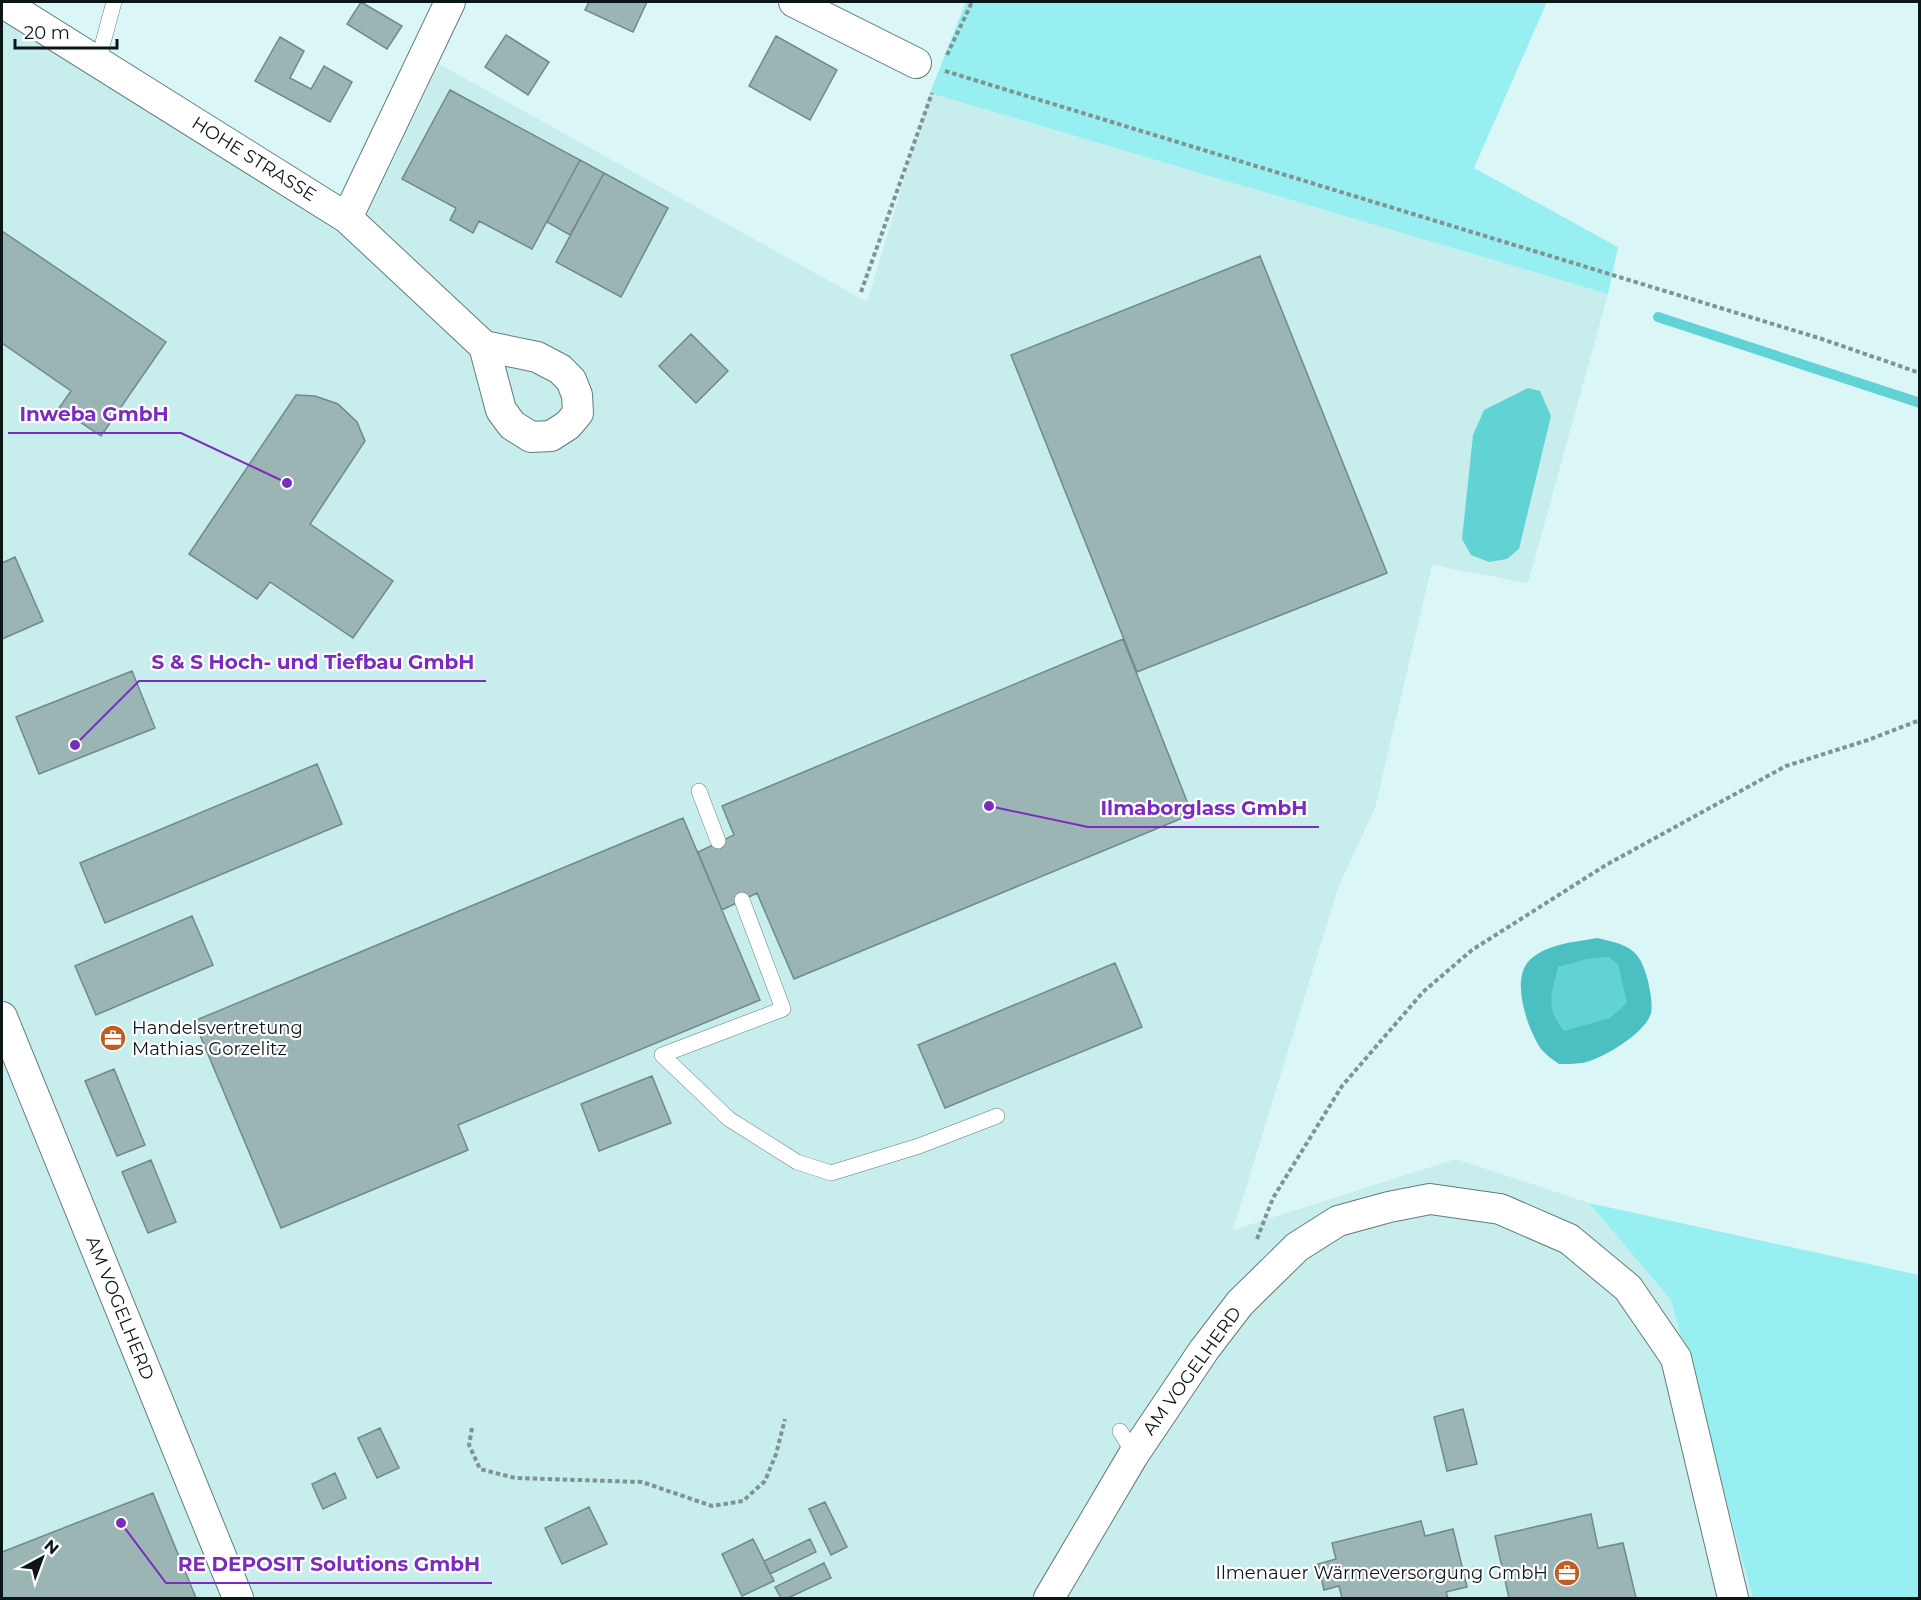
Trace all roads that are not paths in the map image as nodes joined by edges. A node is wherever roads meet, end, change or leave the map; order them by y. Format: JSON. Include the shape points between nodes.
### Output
{"nodes":[{"id":1,"x":2,"y":2,"type":"edge"},
{"id":2,"x":114,"y":2,"type":"edge"},
{"id":3,"x":450,"y":2,"type":"edge"},
{"id":4,"x":794,"y":2,"type":"edge"},
{"id":5,"x":98,"y":61,"type":"junction"},
{"id":6,"x":933,"y":64,"type":"road end"},
{"id":7,"x":347,"y":218,"type":"junction"},
{"id":8,"x":484,"y":346,"type":"dead end"},
{"id":9,"x":699,"y":791,"type":"dead end"},
{"id":10,"x":718,"y":841,"type":"dead end"},
{"id":11,"x":742,"y":900,"type":"dead end"},
{"id":12,"x":2,"y":1017,"type":"edge"},
{"id":13,"x":997,"y":1116,"type":"dead end"},
{"id":14,"x":238,"y":1599,"type":"edge"},
{"id":15,"x":1049,"y":1599,"type":"edge"},
{"id":16,"x":1733,"y":1599,"type":"edge"}],
"edges":[{"from":1,"to":5,"type":"street","name":"HOHE STRASSE"},
{"from":2,"to":5,"type":"lane"},
{"from":3,"to":7,"type":"street"},
{"from":4,"to":6,"type":"street"},
{"from":5,"to":7,"type":"street","name":"HOHE STRASSE"},
{"from":7,"to":8,"type":"street","name":"HOHE STRASSE"},
{"from":9,"to":10,"type":"lane"},
{"from":11,"to":13,"type":"lane","via":[[783,1009],[663,1054],[729,1119],[797,1162],[831,1173],[919,1146]]},
{"from":12,"to":14,"type":"street","name":"AM VOGELHERD"},
{"from":15,"to":16,"type":"street","name":"AM VOGELHERD","via":[[1127,1442],[1233,1313],[1297,1247],[1338,1221],[1430,1200],[1500,1209],[1569,1239],[1628,1288],[1676,1358]]}]}
